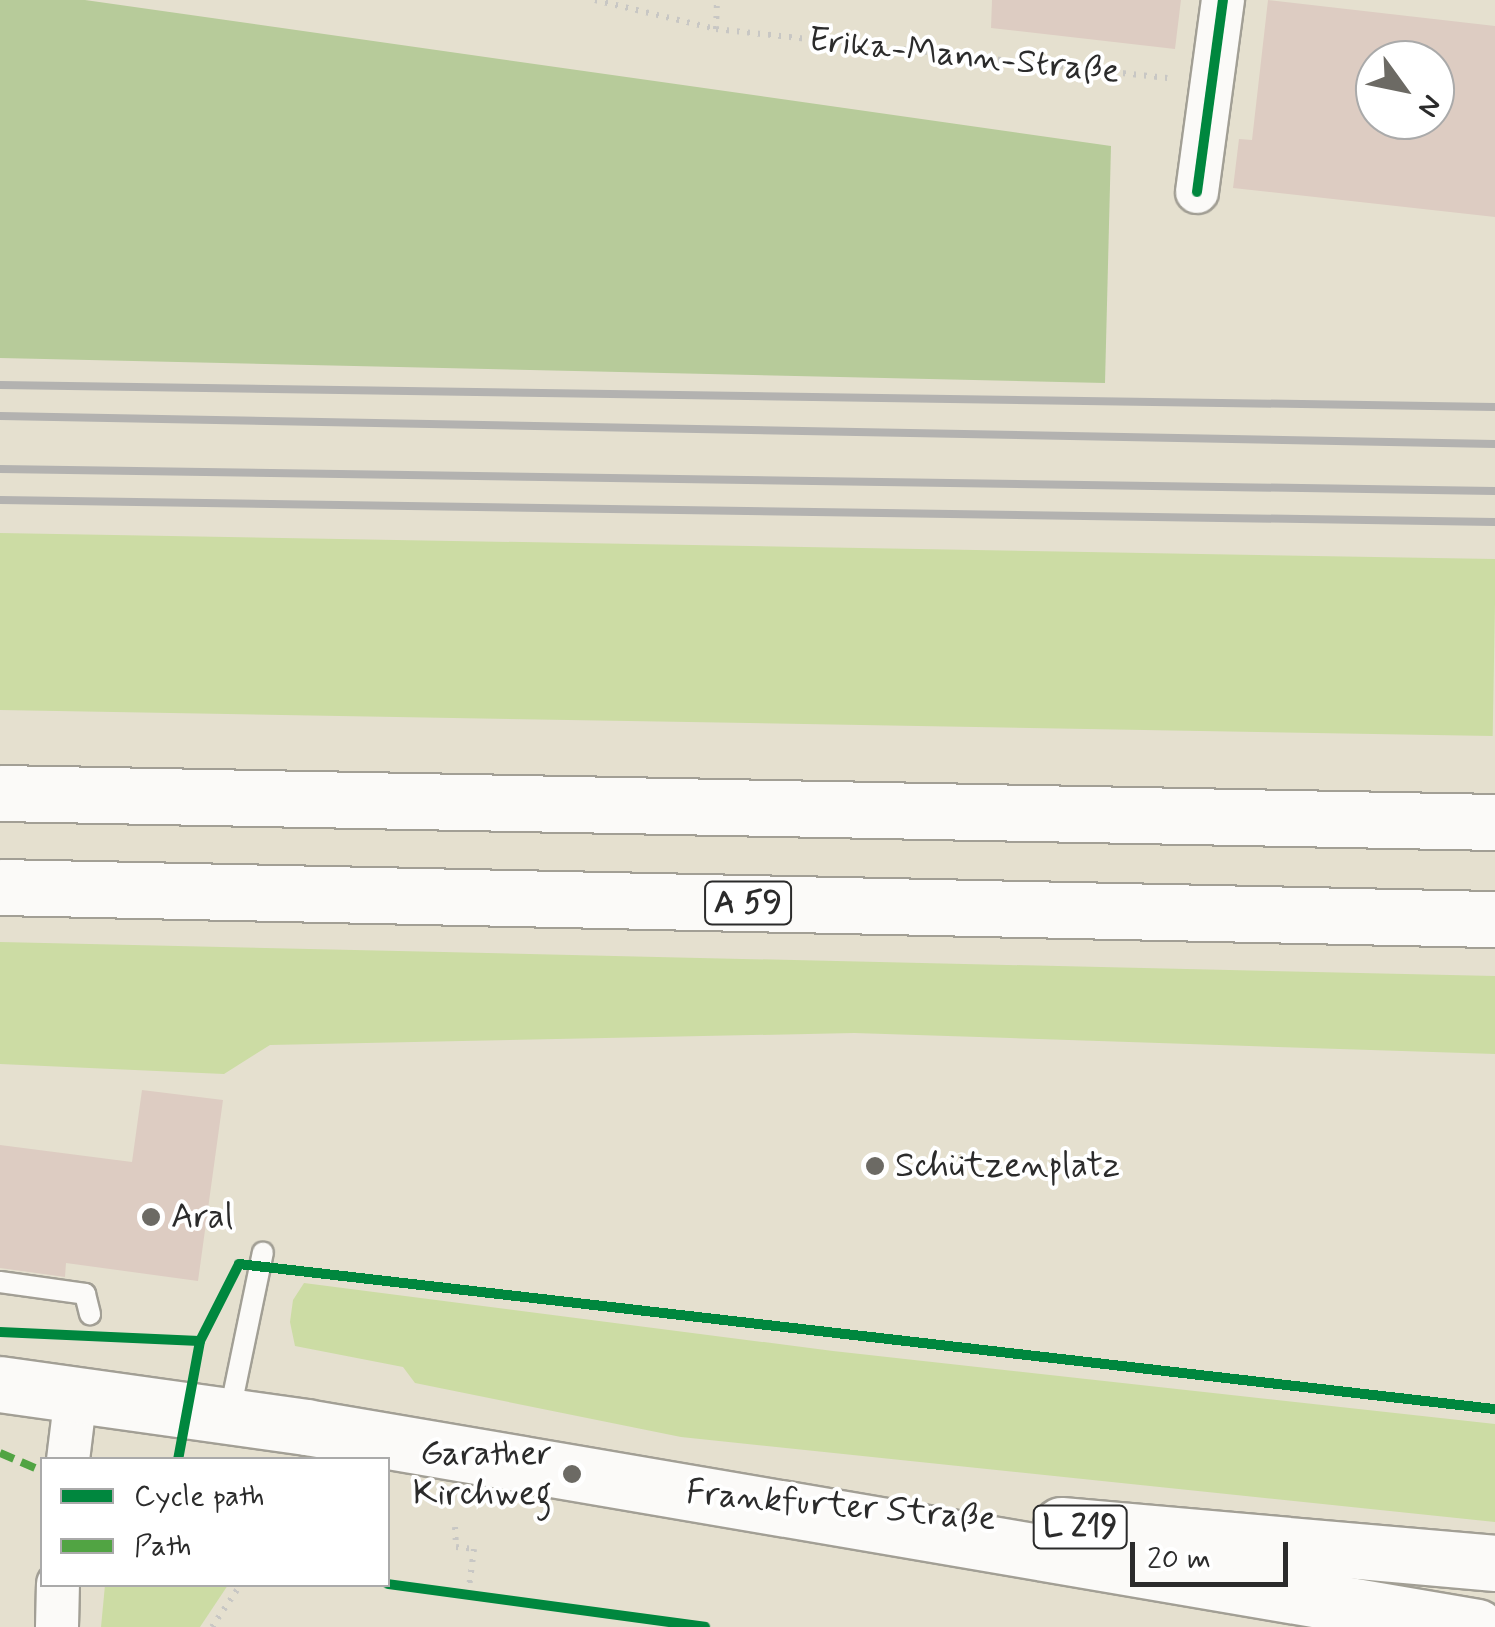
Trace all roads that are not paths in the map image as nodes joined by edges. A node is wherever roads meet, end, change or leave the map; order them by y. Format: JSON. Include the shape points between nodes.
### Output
{"nodes":[{"id":1,"x":1223,"y":0,"type":"edge"},
{"id":2,"x":1198,"y":192,"type":"dead end"},
{"id":3,"x":0,"y":793,"type":"edge"},
{"id":4,"x":1495,"y":822,"type":"edge"},
{"id":5,"x":0,"y":887,"type":"edge"},
{"id":6,"x":1495,"y":919,"type":"edge"},
{"id":7,"x":263,"y":1252,"type":"dead end"},
{"id":8,"x":0,"y":1282,"type":"edge"},
{"id":9,"x":90,"y":1314,"type":"dead end"},
{"id":10,"x":0,"y":1384,"type":"edge"},
{"id":11,"x":76,"y":1395,"type":"junction"},
{"id":12,"x":229,"y":1416,"type":"junction"},
{"id":13,"x":68,"y":1457,"type":"edge"},
{"id":14,"x":664,"y":1490,"type":"junction"},
{"id":15,"x":1495,"y":1564,"type":"edge"},
{"id":16,"x":58,"y":1587,"type":"edge"},
{"id":17,"x":56,"y":1627,"type":"edge"},
{"id":18,"x":1477,"y":1627,"type":"edge"}],
"edges":[{"from":1,"to":2,"type":"street"},
{"from":3,"to":4,"type":"main road"},
{"from":5,"to":6,"type":"main road","number":"A 59"},
{"from":7,"to":12,"type":"lane"},
{"from":8,"to":9,"type":"lane","via":[[84,1294]]},
{"from":10,"to":11,"type":"main road","name":"Frankfurter Straße","number":"L 219"},
{"from":11,"to":12,"type":"main road","name":"Frankfurter Straße","number":"L 219"},
{"from":11,"to":13,"type":"street"},
{"from":12,"to":14,"type":"main road","name":"Frankfurter Straße","number":"L 219"},
{"from":14,"to":15,"type":"main road","name":"Frankfurter Straße","number":"L 219"},
{"from":14,"to":18,"type":"main road","name":"Frankfurter Straße","number":"L 219"},
{"from":16,"to":17,"type":"street"}]}
